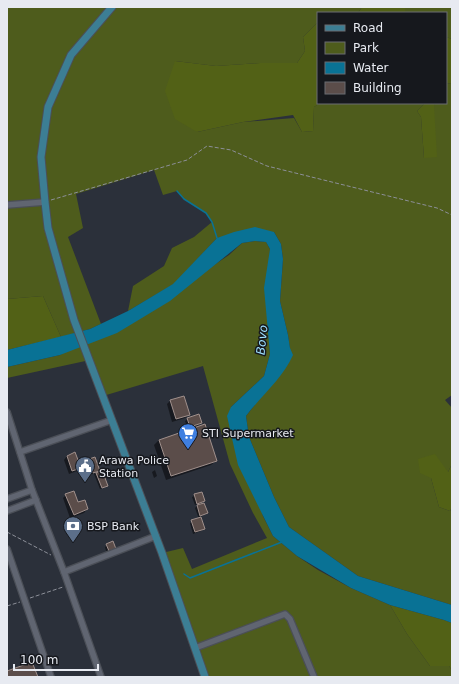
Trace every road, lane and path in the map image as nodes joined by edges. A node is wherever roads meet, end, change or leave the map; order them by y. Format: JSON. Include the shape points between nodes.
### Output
{"nodes":[{"id":1,"x":112,"y":7,"type":"edge"},
{"id":2,"x":45,"y":202,"type":"junction"},
{"id":3,"x":7,"y":205,"type":"edge"},
{"id":4,"x":452,"y":214,"type":"edge"},
{"id":5,"x":7,"y":412,"type":"edge"},
{"id":6,"x":112,"y":420,"type":"junction"},
{"id":7,"x":20,"y":452,"type":"junction"},
{"id":8,"x":32,"y":490,"type":"junction"},
{"id":9,"x":7,"y":499,"type":"edge"},
{"id":10,"x":36,"y":500,"type":"junction"},
{"id":11,"x":7,"y":511,"type":"edge"},
{"id":12,"x":7,"y":532,"type":"edge"},
{"id":13,"x":156,"y":536,"type":"junction"},
{"id":14,"x":7,"y":549,"type":"edge"},
{"id":15,"x":59,"y":560,"type":"junction"},
{"id":16,"x":64,"y":572,"type":"junction"},
{"id":17,"x":68,"y":585,"type":"junction"},
{"id":18,"x":24,"y":600,"type":"junction"},
{"id":19,"x":7,"y":606,"type":"edge"},
{"id":20,"x":195,"y":648,"type":"junction"},
{"id":21,"x":51,"y":677,"type":"edge"},
{"id":22,"x":101,"y":677,"type":"edge"},
{"id":23,"x":205,"y":677,"type":"edge"},
{"id":24,"x":314,"y":677,"type":"edge"}],
"edges":[{"from":1,"to":2,"type":"main road","via":[[70,55],[48,107],[41,157]]},
{"from":2,"to":3,"type":"street"},
{"from":2,"to":4,"type":"path","via":[[187,160],[207,146],[231,150],[267,166],[437,208]]},
{"from":2,"to":6,"type":"main road","via":[[48,228],[74,320]]},
{"from":5,"to":7,"type":"street"},
{"from":6,"to":7,"type":"street"},
{"from":6,"to":13,"type":"main road"},
{"from":7,"to":8,"type":"street"},
{"from":8,"to":9,"type":"street"},
{"from":8,"to":10,"type":"street"},
{"from":10,"to":11,"type":"street"},
{"from":10,"to":15,"type":"street"},
{"from":12,"to":15,"type":"path"},
{"from":13,"to":16,"type":"street"},
{"from":13,"to":20,"type":"main road"},
{"from":14,"to":18,"type":"street"},
{"from":15,"to":16,"type":"street"},
{"from":16,"to":17,"type":"street"},
{"from":17,"to":18,"type":"path"},
{"from":17,"to":22,"type":"street"},
{"from":18,"to":19,"type":"path"},
{"from":18,"to":21,"type":"street"},
{"from":20,"to":23,"type":"main road"},
{"from":20,"to":24,"type":"street","via":[[285,614],[290,619]]}]}
